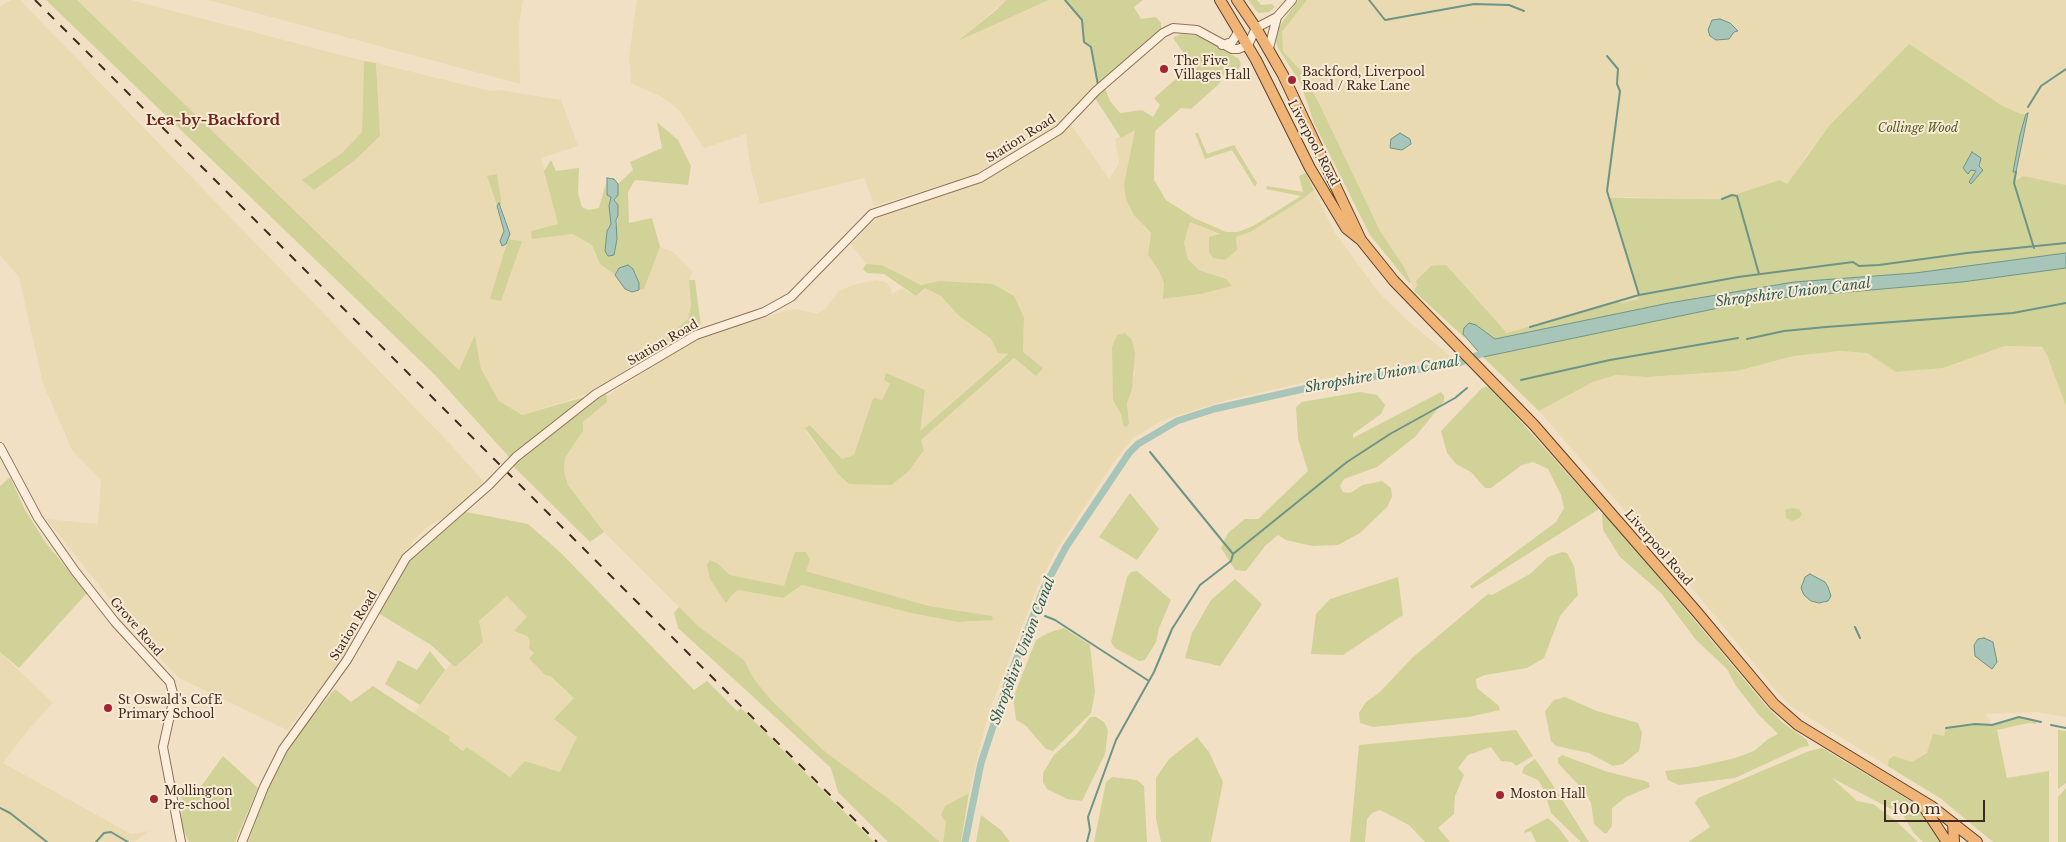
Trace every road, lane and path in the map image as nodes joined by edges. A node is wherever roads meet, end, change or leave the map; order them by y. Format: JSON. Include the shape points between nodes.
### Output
{"nodes":[{"id":1,"x":1220,"y":0,"type":"edge"},
{"id":2,"x":1237,"y":0,"type":"edge"},
{"id":3,"x":1292,"y":0,"type":"edge"},
{"id":4,"x":1277,"y":17,"type":"junction"},
{"id":5,"x":1256,"y":28,"type":"junction"},
{"id":6,"x":1239,"y":31,"type":"junction"},
{"id":7,"x":1222,"y":45,"type":"junction"},
{"id":8,"x":1248,"y":45,"type":"junction"},
{"id":9,"x":1269,"y":48,"type":"junction"},
{"id":10,"x":1361,"y":240,"type":"junction"},
{"id":11,"x":0,"y":447,"type":"edge"},
{"id":12,"x":1913,"y":794,"type":"junction"},
{"id":13,"x":1952,"y":822,"type":"junction"},
{"id":14,"x":181,"y":842,"type":"edge"},
{"id":15,"x":242,"y":842,"type":"edge"},
{"id":16,"x":1947,"y":842,"type":"edge"},
{"id":17,"x":1954,"y":842,"type":"edge"},
{"id":18,"x":1976,"y":842,"type":"edge"}],
"edges":[{"from":1,"to":6,"type":"highway","name":"Liverpool Road"},
{"from":2,"to":5,"type":"highway","name":"Liverpool Road"},
{"from":3,"to":4,"type":"street"},
{"from":4,"to":5,"type":"street"},
{"from":4,"to":9,"type":"street"},
{"from":5,"to":8,"type":"street"},
{"from":5,"to":9,"type":"highway","name":"Liverpool Road"},
{"from":6,"to":7,"type":"street","via":[[1232,42]]},
{"from":6,"to":8,"type":"highway","name":"Liverpool Road"},
{"from":7,"to":8,"type":"street","name":"Station Road","via":[[1232,49]]},
{"from":7,"to":15,"type":"street","name":"Station Road","bridge":true,"via":[[1197,30],[1173,28],[1163,33],[1096,91],[1059,130],[980,178],[872,214],[791,297],[764,312],[696,335],[596,394],[516,458],[406,558],[347,660],[283,749]]},
{"from":8,"to":10,"type":"highway","name":"Liverpool Road","via":[[1310,168],[1346,228]]},
{"from":9,"to":10,"type":"highway","name":"Liverpool Road"},
{"from":10,"to":12,"type":"highway","name":"Liverpool Road","via":[[1394,281],[1541,432],[1774,704],[1798,725]]},
{"from":11,"to":14,"type":"street","name":"Grove Road","via":[[38,518],[75,571],[115,622],[170,682],[174,697],[163,747]]},
{"from":12,"to":13,"type":"highway","name":"Liverpool Road"},
{"from":12,"to":16,"type":"highway","via":[[1926,808]]},
{"from":13,"to":17,"type":"highway"},
{"from":13,"to":18,"type":"highway","name":"Liverpool Road"}]}
